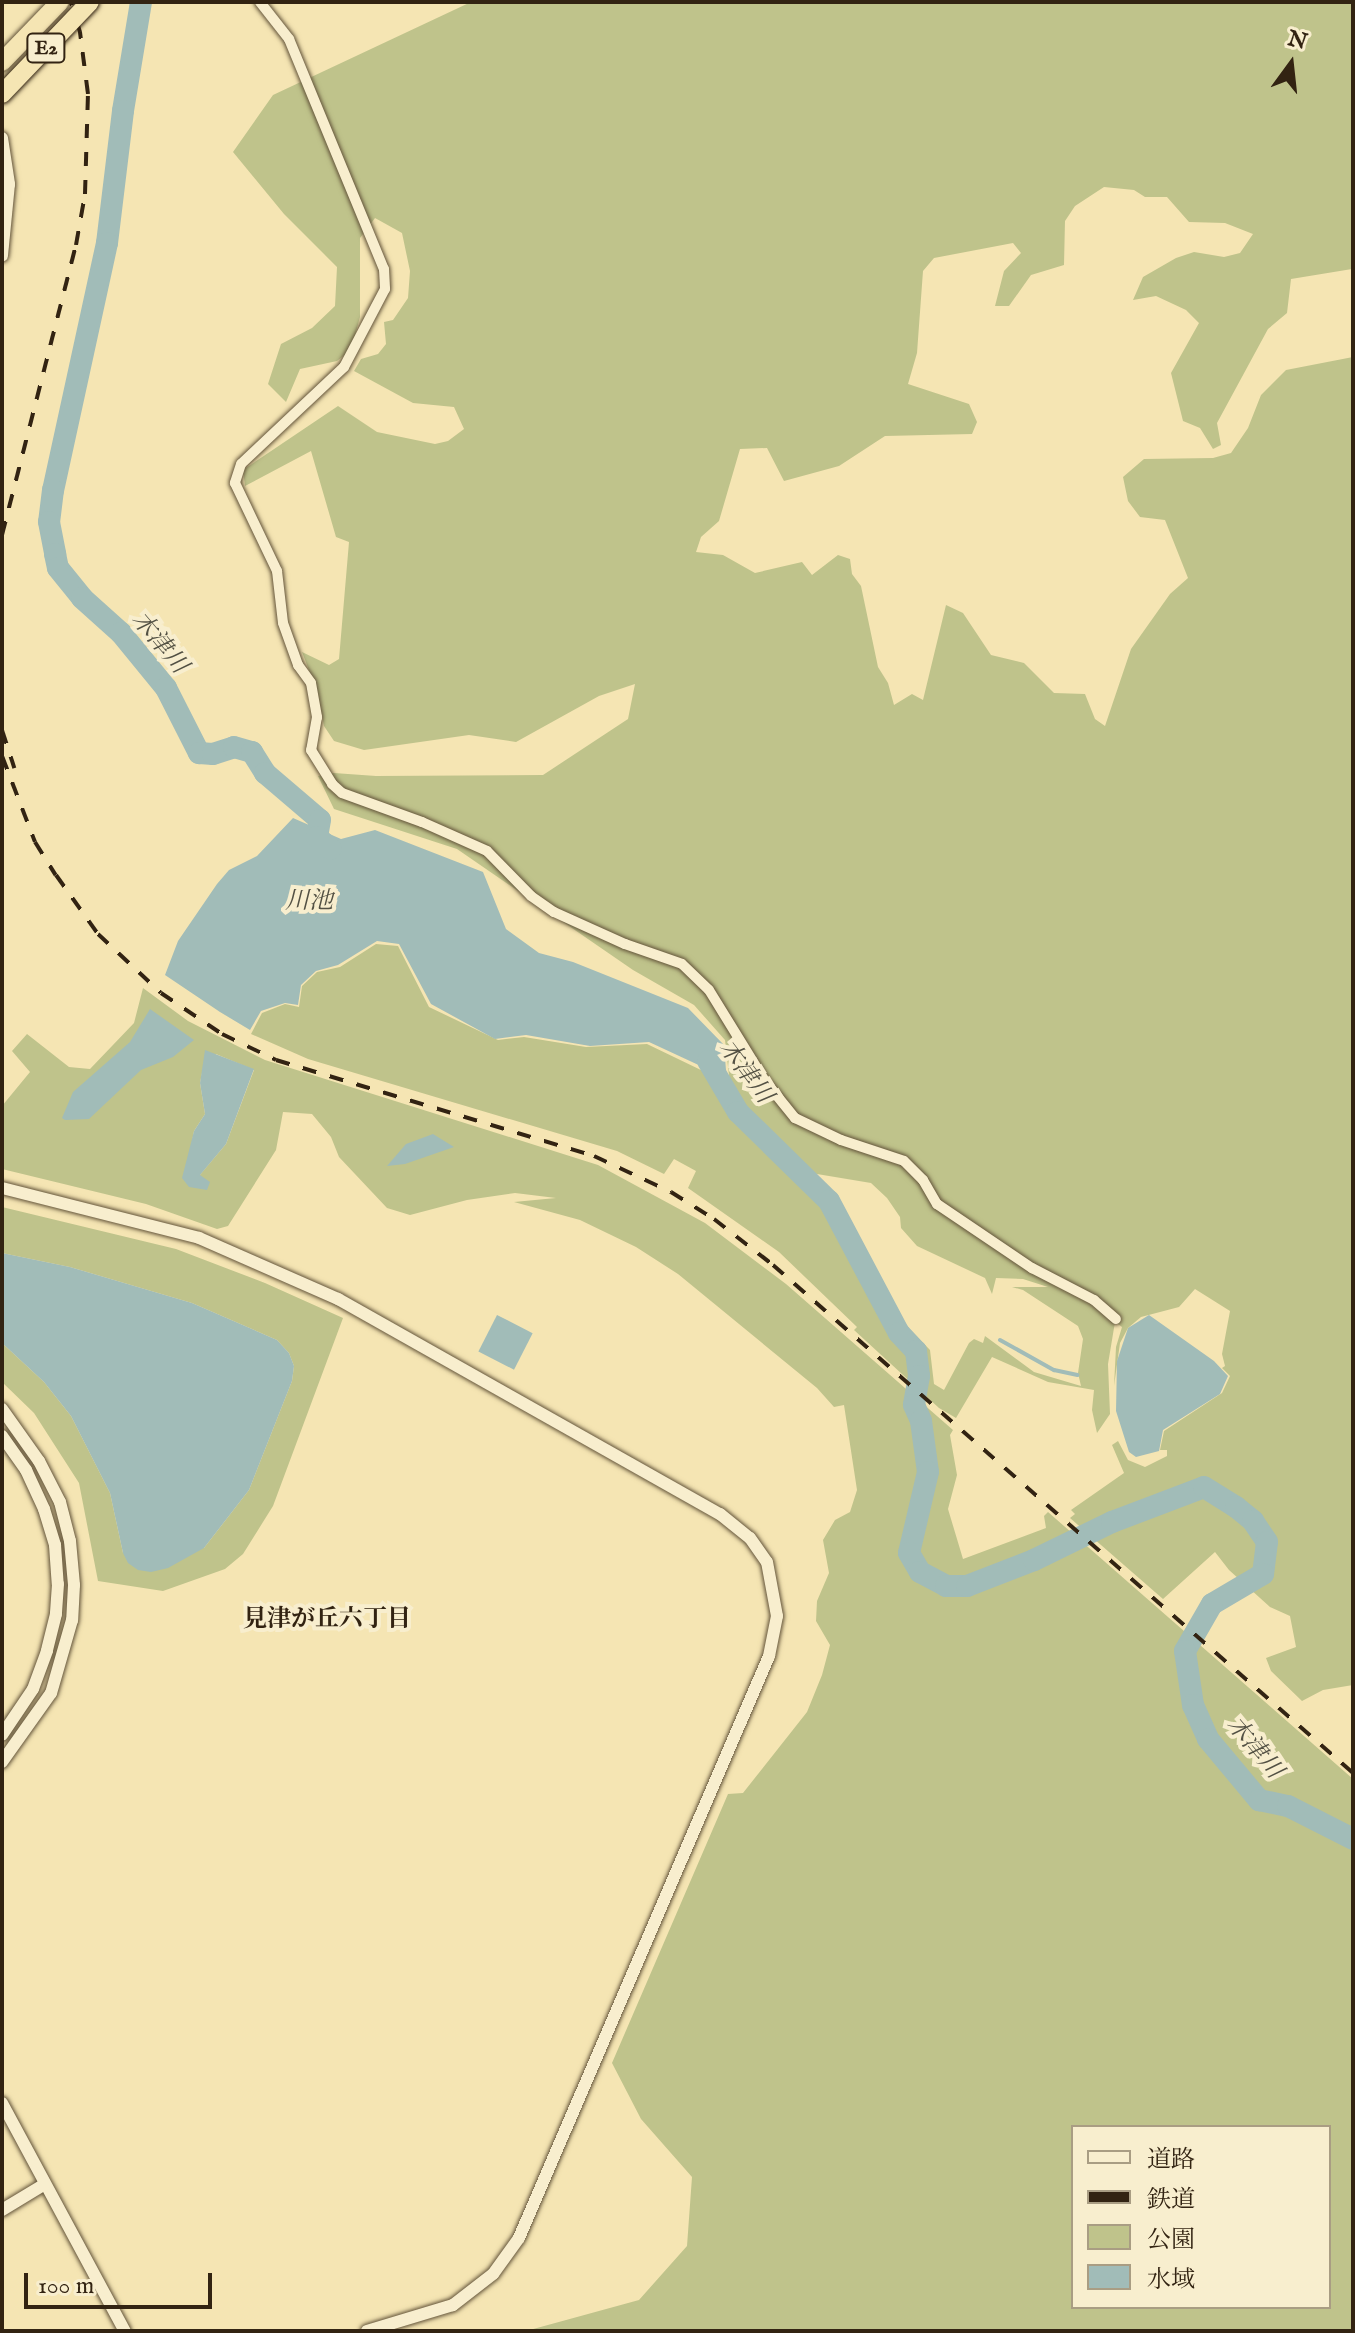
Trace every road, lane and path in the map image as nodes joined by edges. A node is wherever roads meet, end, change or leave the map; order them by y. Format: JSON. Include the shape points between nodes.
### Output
{"nodes":[{"id":1,"x":60,"y":2,"type":"edge"},
{"id":2,"x":90,"y":2,"type":"edge"},
{"id":3,"x":260,"y":2,"type":"edge"},
{"id":4,"x":2,"y":62,"type":"edge"},
{"id":5,"x":2,"y":94,"type":"edge"},
{"id":6,"x":2,"y":138,"type":"edge"},
{"id":7,"x":2,"y":256,"type":"edge"},
{"id":8,"x":2,"y":1188,"type":"edge"},
{"id":9,"x":1116,"y":1319,"type":"dead end"},
{"id":10,"x":2,"y":1409,"type":"edge"},
{"id":11,"x":2,"y":1436,"type":"edge"},
{"id":12,"x":2,"y":1735,"type":"edge"},
{"id":13,"x":2,"y":1762,"type":"edge"},
{"id":14,"x":2,"y":2103,"type":"edge"},
{"id":15,"x":45,"y":2184,"type":"junction"},
{"id":16,"x":2,"y":2210,"type":"edge"},
{"id":17,"x":125,"y":2331,"type":"edge"},
{"id":18,"x":367,"y":2331,"type":"edge"}],
"edges":[{"from":1,"to":4,"type":"highway","number":"E2"},
{"from":2,"to":5,"type":"highway","number":"E2","bridge":true},
{"from":3,"to":9,"type":"street","via":[[289,39],[384,269],[385,289],[344,367],[241,464],[235,483],[277,571],[283,623],[313,694],[317,717],[311,750],[332,784],[342,793],[487,851],[554,912],[682,964],[709,990],[765,1081],[795,1118],[904,1161],[937,1204],[1032,1268],[1094,1300]]},
{"from":6,"to":7,"type":"street","via":[[9,184]]},
{"from":8,"to":18,"type":"street","via":[[199,1238],[338,1299],[720,1514],[750,1538],[767,1562],[777,1616],[769,1656],[519,2238],[493,2274],[453,2305]]},
{"from":10,"to":13,"type":"street","via":[[60,1502],[74,1585],[72,1620],[51,1693]]},
{"from":11,"to":12,"type":"street","via":[[44,1509],[55,1545],[58,1584],[47,1651],[33,1689]]},
{"from":14,"to":15,"type":"street"},
{"from":15,"to":16,"type":"street"},
{"from":15,"to":17,"type":"street"}]}
